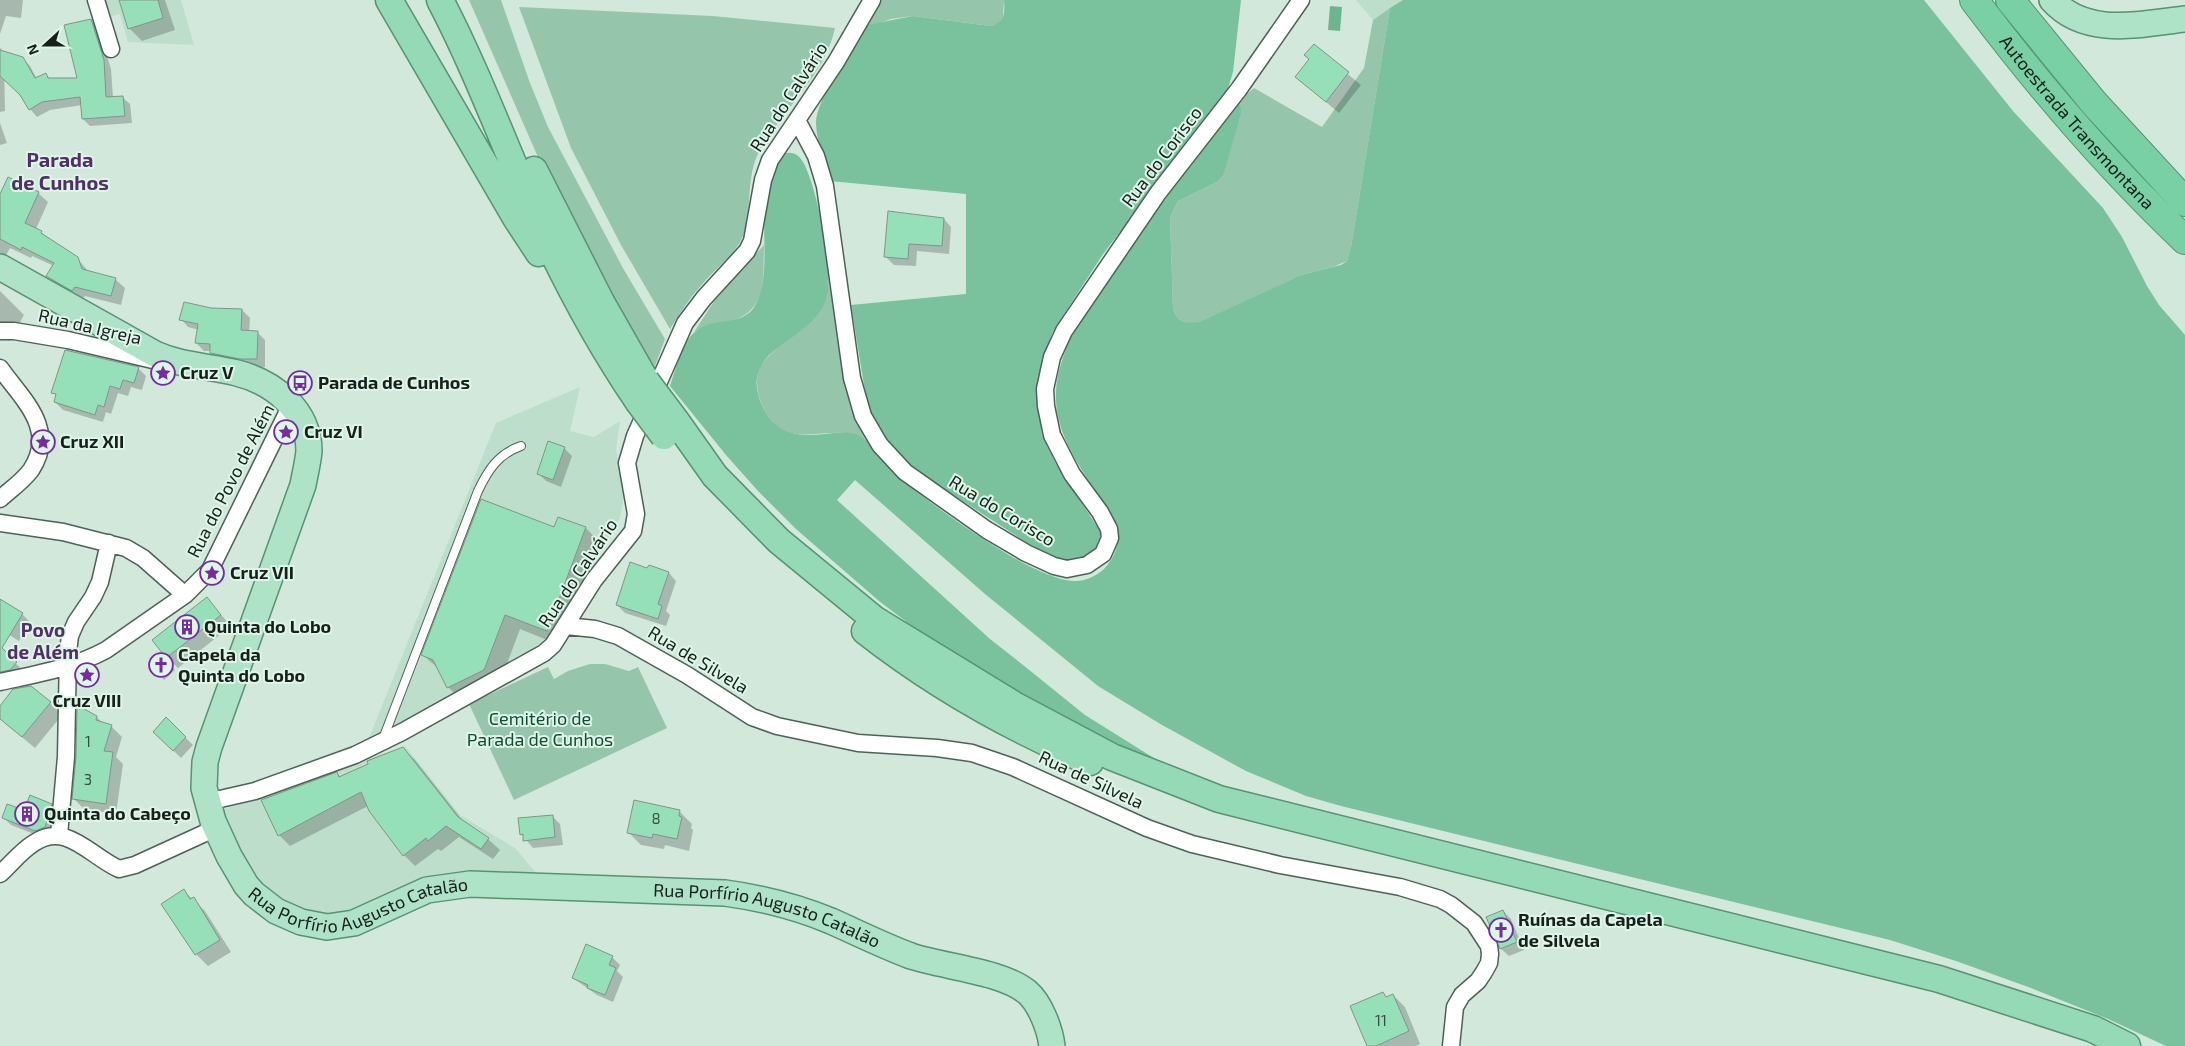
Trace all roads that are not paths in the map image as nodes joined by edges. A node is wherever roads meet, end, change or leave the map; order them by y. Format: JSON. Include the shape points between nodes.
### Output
{"nodes":[{"id":1,"x":96,"y":0,"type":"edge"},
{"id":2,"x":389,"y":0,"type":"edge"},
{"id":3,"x":440,"y":0,"type":"edge"},
{"id":4,"x":451,"y":0,"type":"edge"},
{"id":5,"x":872,"y":0,"type":"edge"},
{"id":6,"x":1301,"y":0,"type":"edge"},
{"id":7,"x":1974,"y":0,"type":"edge"},
{"id":8,"x":2010,"y":0,"type":"edge"},
{"id":9,"x":2052,"y":0,"type":"edge"},
{"id":10,"x":2185,"y":19,"type":"edge"},
{"id":11,"x":111,"y":49,"type":"dead end"},
{"id":12,"x":797,"y":120,"type":"junction"},
{"id":13,"x":2185,"y":202,"type":"edge"},
{"id":14,"x":2177,"y":232,"type":"edge"},
{"id":15,"x":0,"y":267,"type":"edge"},
{"id":16,"x":588,"y":321,"type":"junction"},
{"id":17,"x":0,"y":331,"type":"edge"},
{"id":18,"x":171,"y":361,"type":"junction"},
{"id":19,"x":0,"y":368,"type":"edge"},
{"id":20,"x":642,"y":391,"type":"junction"},
{"id":21,"x":291,"y":405,"type":"junction"},
{"id":22,"x":670,"y":428,"type":"junction"},
{"id":23,"x":521,"y":446,"type":"dead end"},
{"id":24,"x":0,"y":499,"type":"edge"},
{"id":25,"x":0,"y":523,"type":"edge"},
{"id":26,"x":109,"y":543,"type":"junction"},
{"id":27,"x":185,"y":596,"type":"junction"},
{"id":28,"x":566,"y":626,"type":"junction"},
{"id":29,"x":68,"y":666,"type":"junction"},
{"id":30,"x":0,"y":682,"type":"edge"},
{"id":31,"x":382,"y":742,"type":"junction"},
{"id":32,"x":207,"y":802,"type":"junction"},
{"id":33,"x":216,"y":828,"type":"junction"},
{"id":34,"x":59,"y":834,"type":"junction"},
{"id":35,"x":0,"y":874,"type":"edge"},
{"id":36,"x":1052,"y":1046,"type":"edge"},
{"id":37,"x":1451,"y":1046,"type":"edge"},
{"id":38,"x":2097,"y":1046,"type":"edge"},
{"id":39,"x":2128,"y":1046,"type":"edge"}],
"edges":[{"from":1,"to":11,"type":"street"},
{"from":2,"to":16,"type":"highway","via":[[516,218]]},
{"from":3,"to":16,"type":"highway","via":[[459,36],[536,217]]},
{"from":4,"to":20,"type":"highway"},
{"from":5,"to":12,"type":"street","name":"Rua do Calvário"},
{"from":6,"to":12,"type":"street","name":"Rua do Corisco","via":[[1239,89],[1158,193],[1058,342],[1047,373],[1048,421],[1072,474],[1105,521],[1110,538],[1103,554],[1078,568],[1067,569],[1041,561],[987,530],[905,472],[870,431],[852,378],[825,186],[816,156]]},
{"from":7,"to":14,"type":"highway","name":"Autoestrada Transmontana","via":[[2073,123]]},
{"from":8,"to":13,"type":"highway","name":"Autoestrada Transmontana","via":[[2100,110]]},
{"from":9,"to":10,"type":"main road","via":[[2068,13],[2099,25],[2137,25]]},
{"from":12,"to":28,"type":"street","name":"Rua do Calvário","via":[[766,170],[752,241],[747,251],[685,323],[635,436],[627,463],[636,514],[633,531],[594,580]]},
{"from":15,"to":18,"type":"main road","name":"Rua Porfírio Augusto Catalão"},
{"from":16,"to":20,"type":"highway"},
{"from":17,"to":18,"type":"street","name":"Rua da Igreja","via":[[56,337],[141,359]]},
{"from":18,"to":21,"type":"main road","name":"Rua Porfírio Augusto Catalão","via":[[250,377],[273,388]]},
{"from":19,"to":24,"type":"street","via":[[32,410],[40,435],[39,451],[31,470]]},
{"from":20,"to":22,"type":"highway","bridge":true},
{"from":21,"to":27,"type":"street","name":"Rua do Povo de Além","via":[[216,561]]},
{"from":21,"to":32,"type":"main road","name":"Rua Porfírio Augusto Catalão","via":[[307,436],[306,470],[295,510],[205,762]]},
{"from":22,"to":38,"type":"highway","via":[[705,485],[770,551],[843,614],[942,684],[1040,741],[1215,812],[1935,992]]},
{"from":22,"to":39,"type":"highway","via":[[779,541],[874,619],[1016,706],[1112,757],[1219,799],[1939,979],[2093,1029]]},
{"from":23,"to":31,"type":"lane","via":[[501,455],[478,491]]},
{"from":25,"to":26,"type":"street","via":[[63,532]]},
{"from":26,"to":27,"type":"street","via":[[134,552]]},
{"from":26,"to":29,"type":"street","via":[[100,582],[70,636]]},
{"from":27,"to":29,"type":"street","name":"Rua do Povo de Além","via":[[106,650]]},
{"from":28,"to":31,"type":"street","name":"Rua do Calvário","via":[[544,652]]},
{"from":28,"to":37,"type":"street","name":"Rua de Silvela","via":[[618,636],[752,717],[776,726],[858,743],[972,753],[1013,766],[1178,840],[1280,865],[1400,887],[1440,899],[1474,924],[1489,946],[1490,954],[1484,972],[1455,1007]]},
{"from":29,"to":30,"type":"street","name":"Rua do Povo de Além"},
{"from":29,"to":34,"type":"street","via":[[66,757]]},
{"from":31,"to":32,"type":"street","name":"Rua do Calvário","via":[[260,790]]},
{"from":32,"to":33,"type":"main road","name":"Rua Porfírio Augusto Catalão"},
{"from":33,"to":34,"type":"street","via":[[135,866],[119,869]]},
{"from":33,"to":36,"type":"main road","name":"Rua Porfírio Augusto Catalão","via":[[238,872],[254,894],[276,911],[314,925],[327,927],[354,923],[426,890],[470,884],[725,893],[757,898],[806,912],[910,955],[1018,986],[1028,993],[1040,1012]]},
{"from":34,"to":35,"type":"street","via":[[33,843]]}]}
